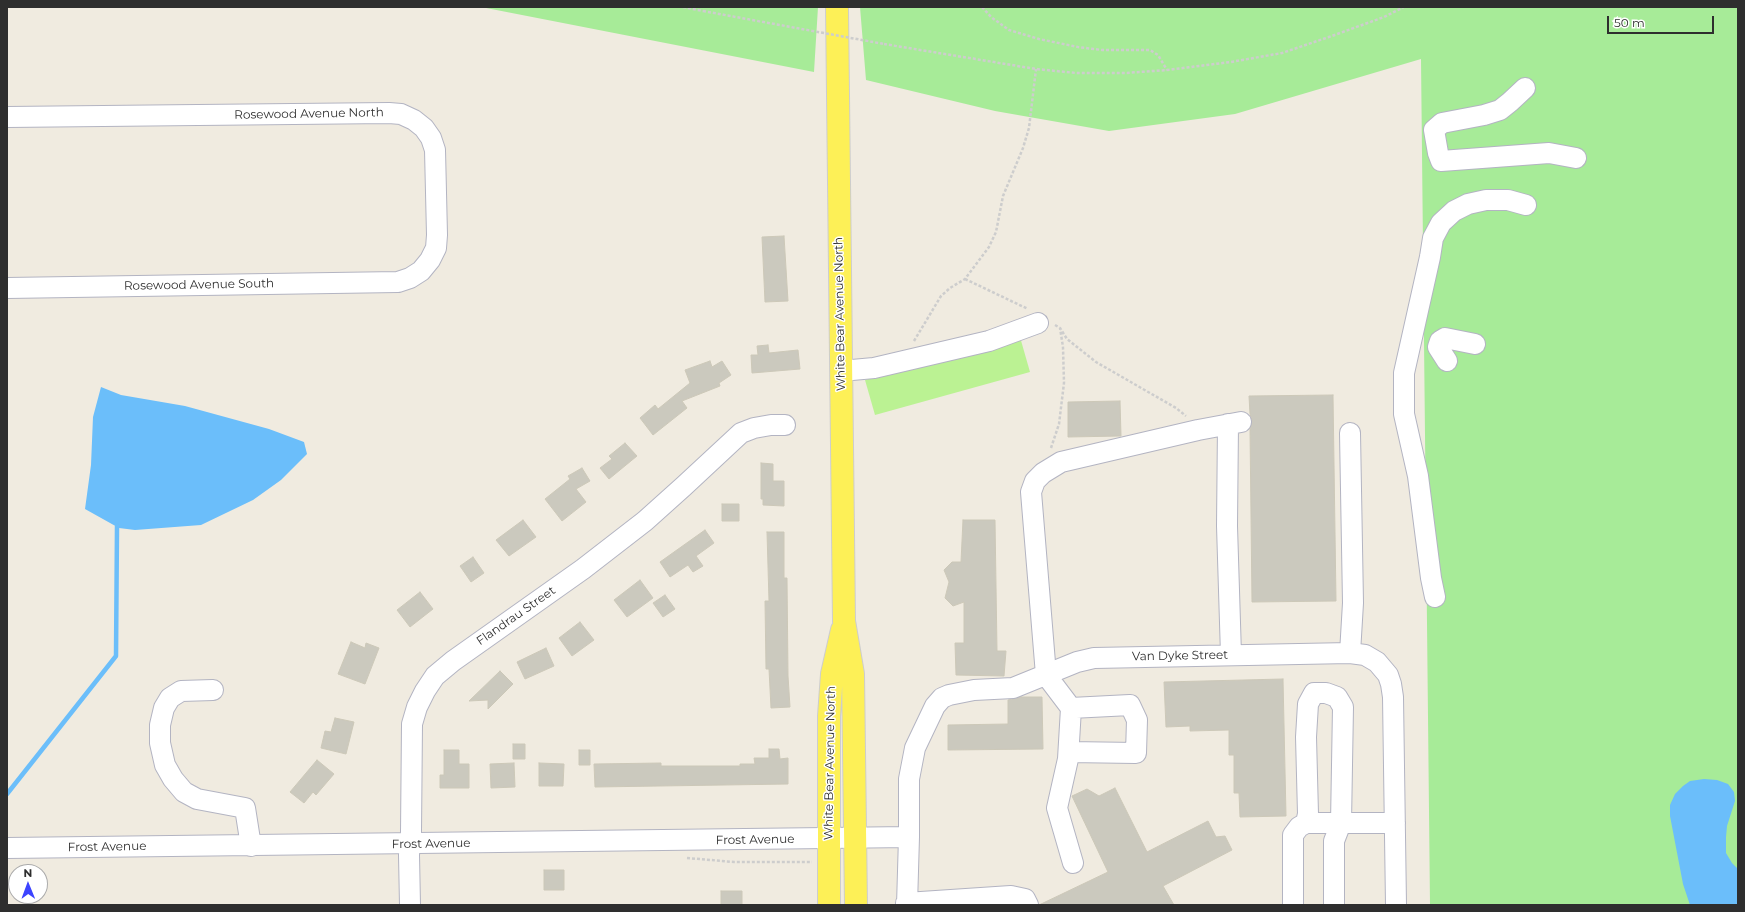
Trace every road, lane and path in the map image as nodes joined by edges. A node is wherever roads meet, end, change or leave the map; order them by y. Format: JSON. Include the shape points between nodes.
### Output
{"nodes":[{"id":1,"x":683,"y":7,"type":"edge"},
{"id":2,"x":836,"y":7,"type":"edge"},
{"id":3,"x":982,"y":7,"type":"edge"},
{"id":4,"x":1404,"y":7,"type":"edge"},
{"id":5,"x":1036,"y":70,"type":"junction"},
{"id":6,"x":1167,"y":70,"type":"junction"},
{"id":7,"x":1525,"y":88,"type":"dead end"},
{"id":8,"x":7,"y":117,"type":"edge"},
{"id":9,"x":1576,"y":158,"type":"dead end"},
{"id":10,"x":1526,"y":205,"type":"dead end"},
{"id":11,"x":966,"y":279,"type":"junction"},
{"id":12,"x":391,"y":282,"type":"joint"},
{"id":13,"x":7,"y":288,"type":"edge"},
{"id":14,"x":1042,"y":320,"type":"junction"},
{"id":15,"x":1060,"y":328,"type":"junction"},
{"id":16,"x":1475,"y":344,"type":"dead end"},
{"id":17,"x":910,"y":347,"type":"dead end"},
{"id":18,"x":1447,"y":360,"type":"dead end"},
{"id":19,"x":841,"y":371,"type":"junction"},
{"id":20,"x":785,"y":425,"type":"dead end"},
{"id":21,"x":1198,"y":430,"type":"junction"},
{"id":22,"x":1350,"y":433,"type":"dead end"},
{"id":23,"x":1043,"y":473,"type":"junction"},
{"id":24,"x":1435,"y":597,"type":"dead end"},
{"id":25,"x":844,"y":621,"type":"junction"},
{"id":26,"x":1350,"y":653,"type":"junction"},
{"id":27,"x":1231,"y":656,"type":"junction"},
{"id":28,"x":1046,"y":675,"type":"junction"},
{"id":29,"x":214,"y":690,"type":"dead end"},
{"id":30,"x":1071,"y":708,"type":"junction"},
{"id":31,"x":1069,"y":752,"type":"junction"},
{"id":32,"x":1306,"y":822,"type":"junction"},
{"id":33,"x":1341,"y":823,"type":"junction"},
{"id":34,"x":1395,"y":823,"type":"junction"},
{"id":35,"x":909,"y":837,"type":"junction"},
{"id":36,"x":828,"y":838,"type":"junction"},
{"id":37,"x":855,"y":838,"type":"junction"},
{"id":38,"x":410,"y":844,"type":"junction"},
{"id":39,"x":251,"y":846,"type":"junction"},
{"id":40,"x":7,"y":848,"type":"edge"},
{"id":41,"x":1073,"y":863,"type":"dead end"},
{"id":42,"x":907,"y":904,"type":"edge"},
{"id":43,"x":410,"y":905,"type":"edge"},
{"id":44,"x":829,"y":905,"type":"edge"},
{"id":45,"x":856,"y":905,"type":"edge"},
{"id":46,"x":1028,"y":905,"type":"edge"},
{"id":47,"x":1293,"y":905,"type":"edge"},
{"id":48,"x":1334,"y":905,"type":"edge"},
{"id":49,"x":1396,"y":905,"type":"edge"}],
"edges":[{"from":1,"to":5,"type":"path","bridge":true},
{"from":2,"to":19,"type":"main road","name":"White Bear Avenue North"},
{"from":3,"to":6,"type":"path","via":[[1009,30],[1039,38],[1086,48],[1150,50],[1158,55]]},
{"from":4,"to":6,"type":"path","via":[[1329,38],[1282,53]]},
{"from":5,"to":6,"type":"path","via":[[1126,73]]},
{"from":5,"to":11,"type":"path","via":[[1029,128],[1003,196],[996,232],[989,247]]},
{"from":7,"to":9,"type":"street","via":[[1500,110],[1442,123],[1434,130],[1441,161],[1550,153]]},
{"from":8,"to":12,"type":"street","name":"Rosewood Avenue North","via":[[401,114],[424,128],[435,150],[437,235],[436,248],[422,271],[410,278]]},
{"from":10,"to":24,"type":"street","via":[[1508,200],[1486,200],[1468,204],[1454,211],[1441,223],[1433,238],[1404,373],[1404,414],[1418,476]]},
{"from":11,"to":14,"type":"path"},
{"from":11,"to":17,"type":"path","via":[[941,296],[918,338]]},
{"from":12,"to":13,"type":"street","name":"Rosewood Avenue South"},
{"from":14,"to":15,"type":"path"},
{"from":14,"to":19,"type":"street","via":[[990,340],[874,368]]},
{"from":15,"to":21,"type":"path","via":[[1068,339],[1096,362],[1176,408]]},
{"from":15,"to":23,"type":"path","via":[[1064,383],[1059,424]]},
{"from":16,"to":18,"type":"street","via":[[1445,338],[1440,341],[1438,347]]},
{"from":19,"to":25,"type":"main road","name":"White Bear Avenue North"},
{"from":20,"to":38,"type":"street","name":"Flandrau Street","via":[[754,428],[741,433],[645,521],[583,569],[453,660],[435,676],[422,696],[412,724]]},
{"from":21,"to":23,"type":"street","via":[[1073,458]]},
{"from":21,"to":27,"type":"street","via":[[1235,423],[1227,526]]},
{"from":22,"to":26,"type":"street","via":[[1353,603]]},
{"from":23,"to":28,"type":"street","via":[[1031,492]]},
{"from":25,"to":36,"type":"main road","name":"White Bear Avenue North","via":[[832,674]]},
{"from":25,"to":37,"type":"main road","name":"White Bear Avenue North","via":[[853,674]]},
{"from":26,"to":27,"type":"street","name":"Van Dyke Street"},
{"from":26,"to":34,"type":"street","name":"Van Dyke Street","via":[[1365,655],[1377,662],[1391,684]]},
{"from":27,"to":28,"type":"street","name":"Van Dyke Street","via":[[1094,658],[1082,660]]},
{"from":28,"to":30,"type":"street"},
{"from":28,"to":35,"type":"street","name":"Van Dyke Street","via":[[1013,688],[963,691],[938,702],[915,748],[911,762],[908,795]]},
{"from":29,"to":39,"type":"street","via":[[182,691],[170,698],[164,708],[160,725],[160,743],[165,765],[184,792],[197,799],[245,808]]},
{"from":30,"to":31,"type":"street"},
{"from":30,"to":31,"type":"street","via":[[1130,705],[1137,720],[1136,753]]},
{"from":31,"to":41,"type":"street","via":[[1057,808]]},
{"from":32,"to":33,"type":"street"},
{"from":32,"to":33,"type":"street","via":[[1308,704],[1314,693],[1326,693],[1337,697],[1343,707]]},
{"from":32,"to":47,"type":"street","via":[[1293,835]]},
{"from":33,"to":34,"type":"street"},
{"from":33,"to":48,"type":"street","via":[[1334,841]]},
{"from":34,"to":49,"type":"street","name":"Van Dyke Street"},
{"from":35,"to":37,"type":"street"},
{"from":35,"to":42,"type":"street","name":"Van Dyke Street"},
{"from":36,"to":37,"type":"street","name":"Frost Avenue"},
{"from":36,"to":38,"type":"street","name":"Frost Avenue"},
{"from":36,"to":44,"type":"main road","name":"White Bear Avenue North"},
{"from":37,"to":45,"type":"main road","name":"White Bear Avenue North"},
{"from":38,"to":39,"type":"street","name":"Frost Avenue"},
{"from":38,"to":43,"type":"street","name":"Flandrau Street"},
{"from":39,"to":40,"type":"street","name":"Frost Avenue"},
{"from":42,"to":46,"type":"street","via":[[1011,896],[1025,899]]}]}
